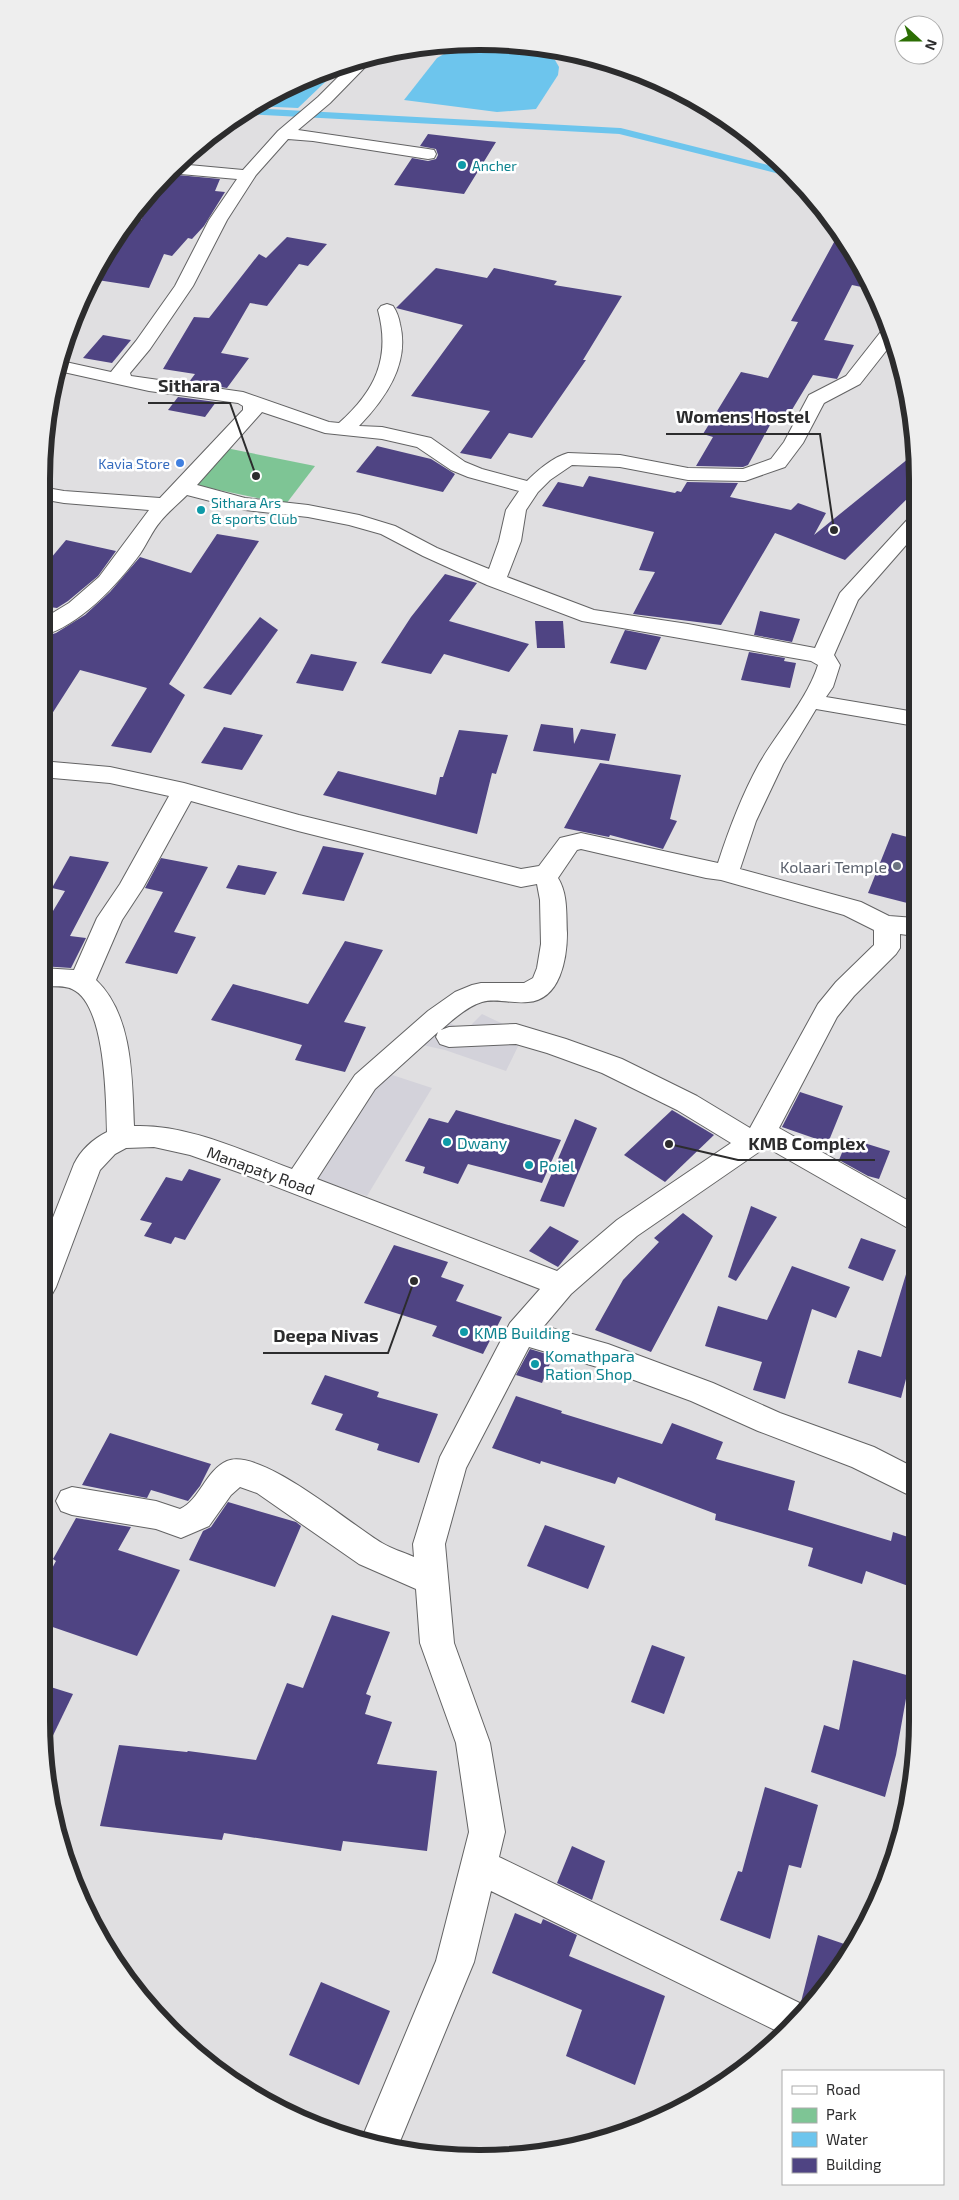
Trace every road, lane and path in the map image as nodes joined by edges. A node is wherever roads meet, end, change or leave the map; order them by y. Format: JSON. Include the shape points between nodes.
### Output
{"nodes":[{"id":1,"x":355,"y":69,"type":"edge"},
{"id":2,"x":289,"y":128,"type":"junction"},
{"id":3,"x":428,"y":154,"type":"dead end"},
{"id":4,"x":183,"y":169,"type":"edge"},
{"id":5,"x":248,"y":175,"type":"junction"},
{"id":6,"x":387,"y":310,"type":"dead end"},
{"id":7,"x":885,"y":339,"type":"edge"},
{"id":8,"x":65,"y":367,"type":"edge"},
{"id":9,"x":123,"y":380,"type":"junction"},
{"id":10,"x":253,"y":403,"type":"junction"},
{"id":11,"x":343,"y":430,"type":"junction"},
{"id":12,"x":531,"y":488,"type":"junction"},
{"id":13,"x":50,"y":495,"type":"edge"},
{"id":14,"x":174,"y":497,"type":"junction"},
{"id":15,"x":909,"y":530,"type":"edge"},
{"id":16,"x":496,"y":580,"type":"junction"},
{"id":17,"x":50,"y":624,"type":"edge"},
{"id":18,"x":822,"y":657,"type":"junction"},
{"id":19,"x":810,"y":701,"type":"junction"},
{"id":20,"x":909,"y":718,"type":"edge"},
{"id":21,"x":50,"y":770,"type":"edge"},
{"id":22,"x":184,"y":791,"type":"junction"},
{"id":23,"x":729,"y":872,"type":"junction"},
{"id":24,"x":544,"y":876,"type":"junction"},
{"id":25,"x":883,"y":924,"type":"junction"},
{"id":26,"x":909,"y":927,"type":"edge"},
{"id":27,"x":50,"y":978,"type":"edge"},
{"id":28,"x":82,"y":982,"type":"junction"},
{"id":29,"x":448,"y":1037,"type":"dead end"},
{"id":30,"x":120,"y":1137,"type":"junction"},
{"id":31,"x":758,"y":1138,"type":"junction"},
{"id":32,"x":298,"y":1184,"type":"junction"},
{"id":33,"x":909,"y":1215,"type":"edge"},
{"id":34,"x":50,"y":1263,"type":"edge"},
{"id":35,"x":561,"y":1285,"type":"junction"},
{"id":36,"x":521,"y":1332,"type":"junction"},
{"id":37,"x":909,"y":1481,"type":"edge"},
{"id":38,"x":72,"y":1501,"type":"dead end"},
{"id":39,"x":432,"y":1580,"type":"junction"},
{"id":40,"x":479,"y":1866,"type":"junction"},
{"id":41,"x":790,"y":2017,"type":"edge"},
{"id":42,"x":381,"y":2138,"type":"edge"}],
"edges":[{"from":1,"to":2,"type":"street"},
{"from":2,"to":3,"type":"street","via":[[313,136]]},
{"from":2,"to":5,"type":"street"},
{"from":4,"to":5,"type":"street"},
{"from":5,"to":9,"type":"street","via":[[218,220],[168,311],[120,373]]},
{"from":6,"to":11,"type":"street","via":[[394,343],[388,371],[358,417]]},
{"from":7,"to":12,"type":"street","via":[[853,380],[816,399],[793,443],[778,463],[745,476],[688,474],[620,461],[568,459]]},
{"from":8,"to":9,"type":"street"},
{"from":9,"to":10,"type":"street","via":[[243,398]]},
{"from":10,"to":11,"type":"street"},
{"from":10,"to":14,"type":"street","via":[[253,411]]},
{"from":11,"to":12,"type":"street","via":[[382,433],[424,442],[458,466]]},
{"from":12,"to":16,"type":"street","via":[[516,510],[510,541]]},
{"from":13,"to":14,"type":"street"},
{"from":14,"to":16,"type":"street","via":[[308,511],[352,519],[388,530]]},
{"from":14,"to":17,"type":"street","via":[[151,519],[107,582],[77,608]]},
{"from":15,"to":18,"type":"street","via":[[848,598]]},
{"from":16,"to":18,"type":"street","via":[[590,616]]},
{"from":18,"to":19,"type":"street","via":[[829,665],[822,687]]},
{"from":19,"to":20,"type":"street"},
{"from":19,"to":23,"type":"street","via":[[767,772],[730,858]]},
{"from":21,"to":22,"type":"street","via":[[110,775]]},
{"from":22,"to":24,"type":"street","via":[[521,878]]},
{"from":22,"to":28,"type":"street","via":[[110,918]]},
{"from":23,"to":24,"type":"street","via":[[706,870],[581,842],[569,844],[554,869]]},
{"from":23,"to":25,"type":"street","via":[[852,908]]},
{"from":24,"to":32,"type":"street","via":[[551,887],[553,900],[554,944],[550,968],[543,984],[529,992],[481,992],[464,999],[437,1018],[365,1082]]},
{"from":25,"to":26,"type":"street"},
{"from":25,"to":31,"type":"street","via":[[887,931],[886,948],[827,1011]]},
{"from":27,"to":28,"type":"street"},
{"from":28,"to":30,"type":"street","via":[[96,994],[104,1008],[117,1065]]},
{"from":29,"to":31,"type":"street","via":[[516,1034],[566,1050],[612,1066]]},
{"from":30,"to":32,"type":"street","name":"Manapaty Road","via":[[154,1136],[193,1145]]},
{"from":30,"to":34,"type":"street","via":[[105,1146],[88,1164]]},
{"from":31,"to":33,"type":"street"},
{"from":31,"to":35,"type":"street","via":[[627,1228]]},
{"from":32,"to":35,"type":"street","name":"Manapaty Road"},
{"from":35,"to":36,"type":"street"},
{"from":36,"to":37,"type":"street","via":[[608,1357],[702,1392],[769,1422],[863,1457]]},
{"from":36,"to":39,"type":"street","via":[[451,1467],[429,1544]]},
{"from":38,"to":39,"type":"street","via":[[156,1515],[181,1524],[198,1516],[220,1485],[236,1472],[268,1483],[371,1554]]},
{"from":39,"to":40,"type":"street","via":[[437,1643],[473,1743],[487,1832]]},
{"from":40,"to":41,"type":"street"},
{"from":40,"to":42,"type":"street","via":[[455,1962]]}]}
